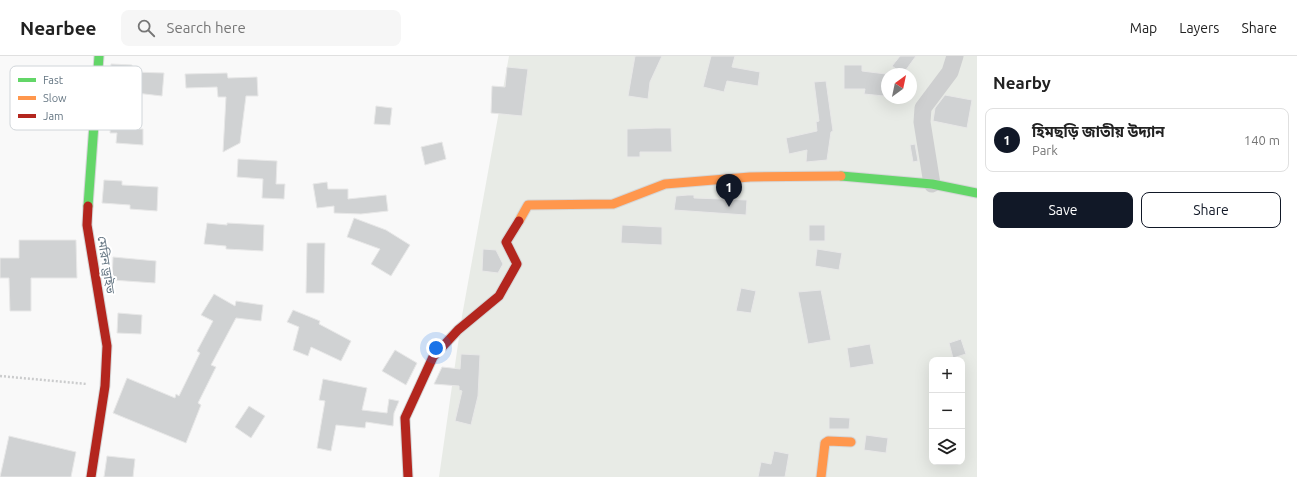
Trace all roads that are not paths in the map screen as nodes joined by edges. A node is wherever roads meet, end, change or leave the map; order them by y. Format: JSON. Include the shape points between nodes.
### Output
{"nodes":[{"id":1,"x":99,"y":56,"type":"edge"},
{"id":2,"x":955,"y":56,"type":"edge"},
{"id":3,"x":98,"y":66,"type":"edge"},
{"id":4,"x":94,"y":130,"type":"edge"},
{"id":5,"x":932,"y":184,"type":"junction"},
{"id":6,"x":977,"y":193,"type":"edge"},
{"id":7,"x":851,"y":442,"type":"dead end"},
{"id":8,"x":91,"y":477,"type":"edge"},
{"id":9,"x":408,"y":477,"type":"edge"},
{"id":10,"x":821,"y":477,"type":"edge"}],
"edges":[{"from":1,"to":3,"type":"street","name":"মেরিন ড্রাইভ"},
{"from":2,"to":5,"type":"street","via":[[950,72],[923,108],[922,122]]},
{"from":4,"to":8,"type":"street","name":"মেরিন ড্রাইভ","via":[[87,225],[107,346],[105,386]]},
{"from":5,"to":6,"type":"street"},
{"from":5,"to":9,"type":"street","via":[[844,176],[750,177],[665,184],[613,204],[528,205],[506,242],[517,264],[499,296],[458,330],[433,357],[405,418]]},
{"from":7,"to":10,"type":"street","via":[[825,443]]}]}
